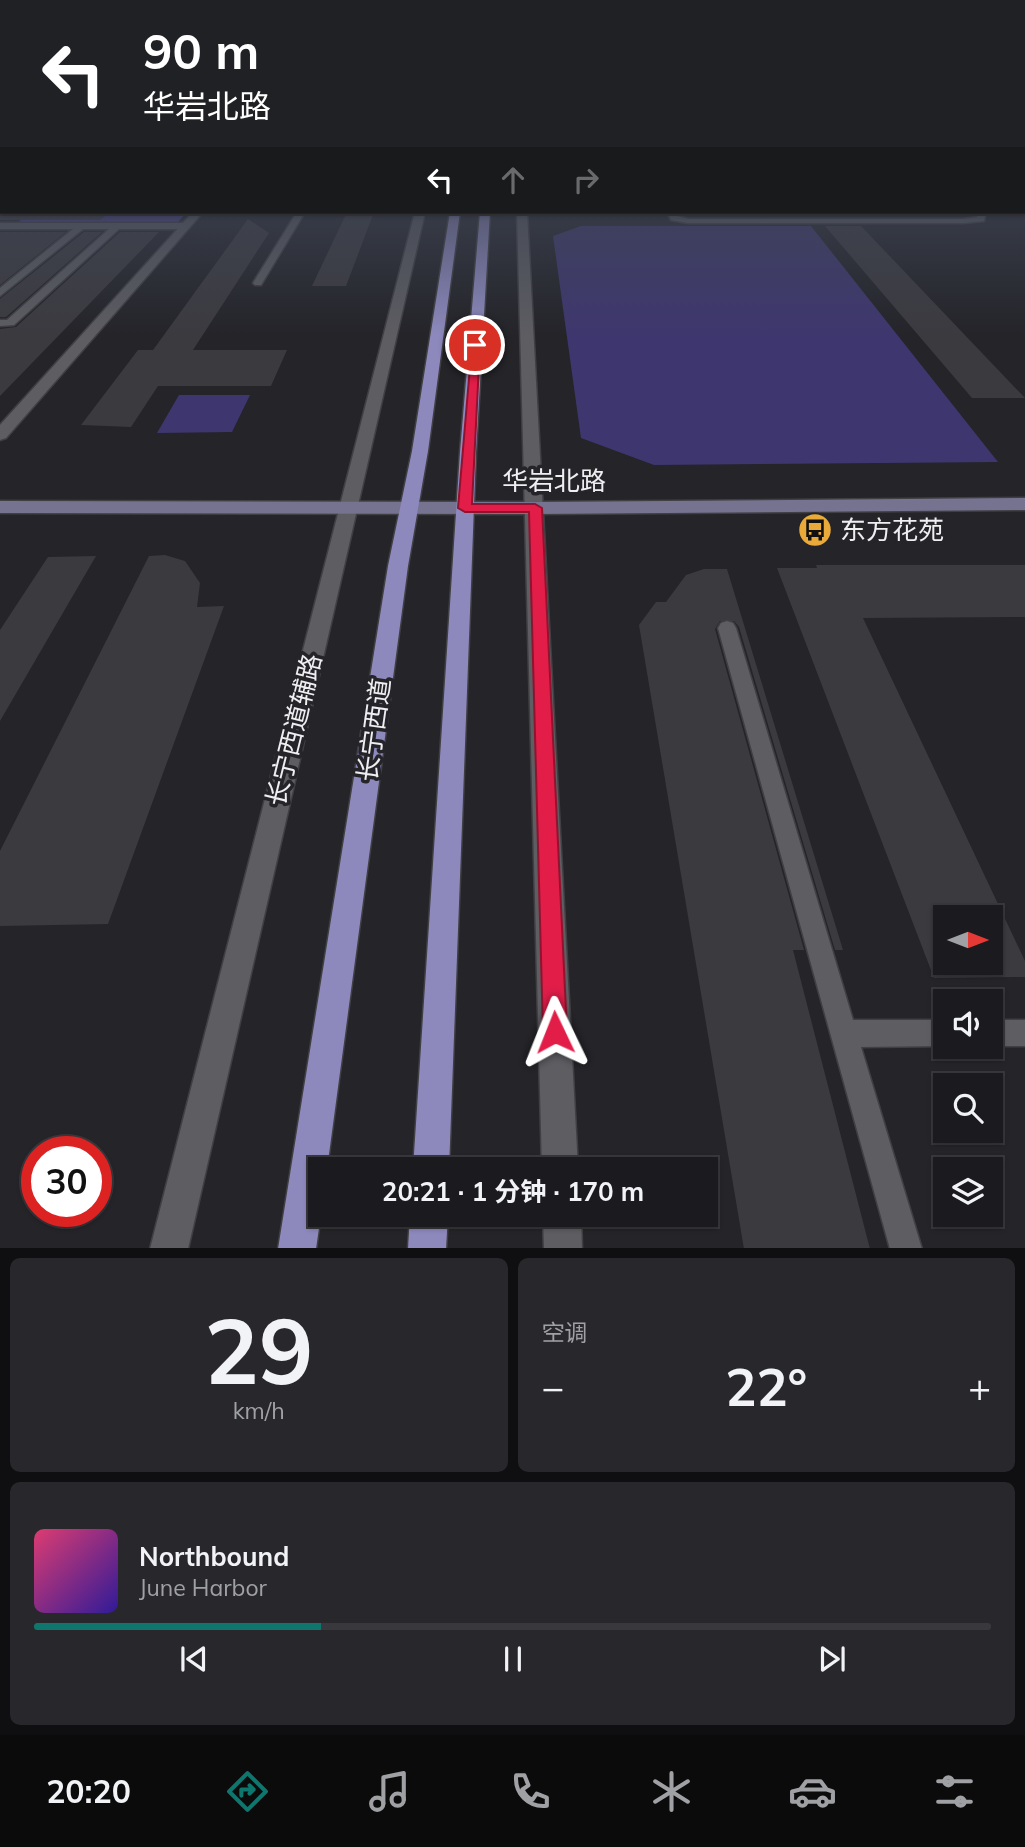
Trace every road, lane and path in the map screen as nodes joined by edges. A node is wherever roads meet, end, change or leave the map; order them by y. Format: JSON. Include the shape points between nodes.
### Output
{"nodes":[{"id":1,"x":192,"y":219,"type":"edge"},
{"id":2,"x":297,"y":219,"type":"edge"},
{"id":3,"x":418,"y":219,"type":"edge"},
{"id":4,"x":454,"y":219,"type":"edge"},
{"id":5,"x":485,"y":219,"type":"edge"},
{"id":6,"x":522,"y":219,"type":"edge"},
{"id":7,"x":680,"y":219,"type":"edge"},
{"id":8,"x":979,"y":219,"type":"edge"},
{"id":9,"x":743,"y":221,"type":"joint"},
{"id":10,"x":862,"y":221,"type":"joint"},
{"id":11,"x":3,"y":226,"type":"edge"},
{"id":12,"x":81,"y":226,"type":"junction"},
{"id":13,"x":117,"y":226,"type":"junction"},
{"id":14,"x":186,"y":226,"type":"junction"},
{"id":15,"x":258,"y":284,"type":"dead end"},
{"id":16,"x":0,"y":293,"type":"edge"},
{"id":17,"x":0,"y":323,"type":"edge"},
{"id":18,"x":0,"y":435,"type":"edge"},
{"id":19,"x":1025,"y":504,"type":"edge"},
{"id":20,"x":0,"y":507,"type":"edge"},
{"id":21,"x":348,"y":508,"type":"junction"},
{"id":22,"x":410,"y":508,"type":"junction"},
{"id":23,"x":465,"y":508,"type":"junction"},
{"id":24,"x":535,"y":508,"type":"junction"},
{"id":25,"x":727,"y":628,"type":"dead end"},
{"id":26,"x":933,"y":1033,"type":"edge"},
{"id":27,"x":1003,"y":1033,"type":"edge"},
{"id":28,"x":1025,"y":1033,"type":"edge"},
{"id":29,"x":844,"y":1034,"type":"junction"},
{"id":30,"x":432,"y":1157,"type":"edge"},
{"id":31,"x":560,"y":1157,"type":"edge"},
{"id":32,"x":428,"y":1227,"type":"edge"},
{"id":33,"x":562,"y":1227,"type":"edge"},
{"id":34,"x":169,"y":1248,"type":"edge"},
{"id":35,"x":297,"y":1248,"type":"edge"},
{"id":36,"x":427,"y":1248,"type":"edge"},
{"id":37,"x":563,"y":1248,"type":"edge"},
{"id":38,"x":906,"y":1248,"type":"edge"}],
"edges":[{"from":1,"to":14,"type":"street"},
{"from":2,"to":15,"type":"lane"},
{"from":3,"to":21,"type":"street","name":"长宁西道辅路"},
{"from":4,"to":22,"type":"main road","name":"长宁西道"},
{"from":5,"to":23,"type":"main road"},
{"from":6,"to":24,"type":"street"},
{"from":7,"to":9,"type":"lane"},
{"from":8,"to":10,"type":"lane"},
{"from":9,"to":10,"type":"lane"},
{"from":11,"to":12,"type":"lane"},
{"from":12,"to":13,"type":"lane"},
{"from":12,"to":16,"type":"lane"},
{"from":13,"to":14,"type":"lane"},
{"from":13,"to":17,"type":"lane","via":[[10,323]]},
{"from":14,"to":18,"type":"street"},
{"from":19,"to":24,"type":"street","name":"华岩北路"},
{"from":20,"to":21,"type":"street","name":"华岩北路"},
{"from":21,"to":22,"type":"street","name":"华岩北路"},
{"from":21,"to":34,"type":"street","name":"长宁西道辅路"},
{"from":22,"to":23,"type":"street","name":"华岩北路"},
{"from":22,"to":35,"type":"main road","name":"长宁西道"},
{"from":23,"to":24,"type":"street","name":"华岩北路"},
{"from":23,"to":30,"type":"main road"},
{"from":24,"to":31,"type":"street"},
{"from":25,"to":29,"type":"lane"},
{"from":26,"to":29,"type":"lane"},
{"from":27,"to":28,"type":"lane"},
{"from":29,"to":38,"type":"lane"},
{"from":32,"to":36,"type":"main road"},
{"from":33,"to":37,"type":"street"}]}
